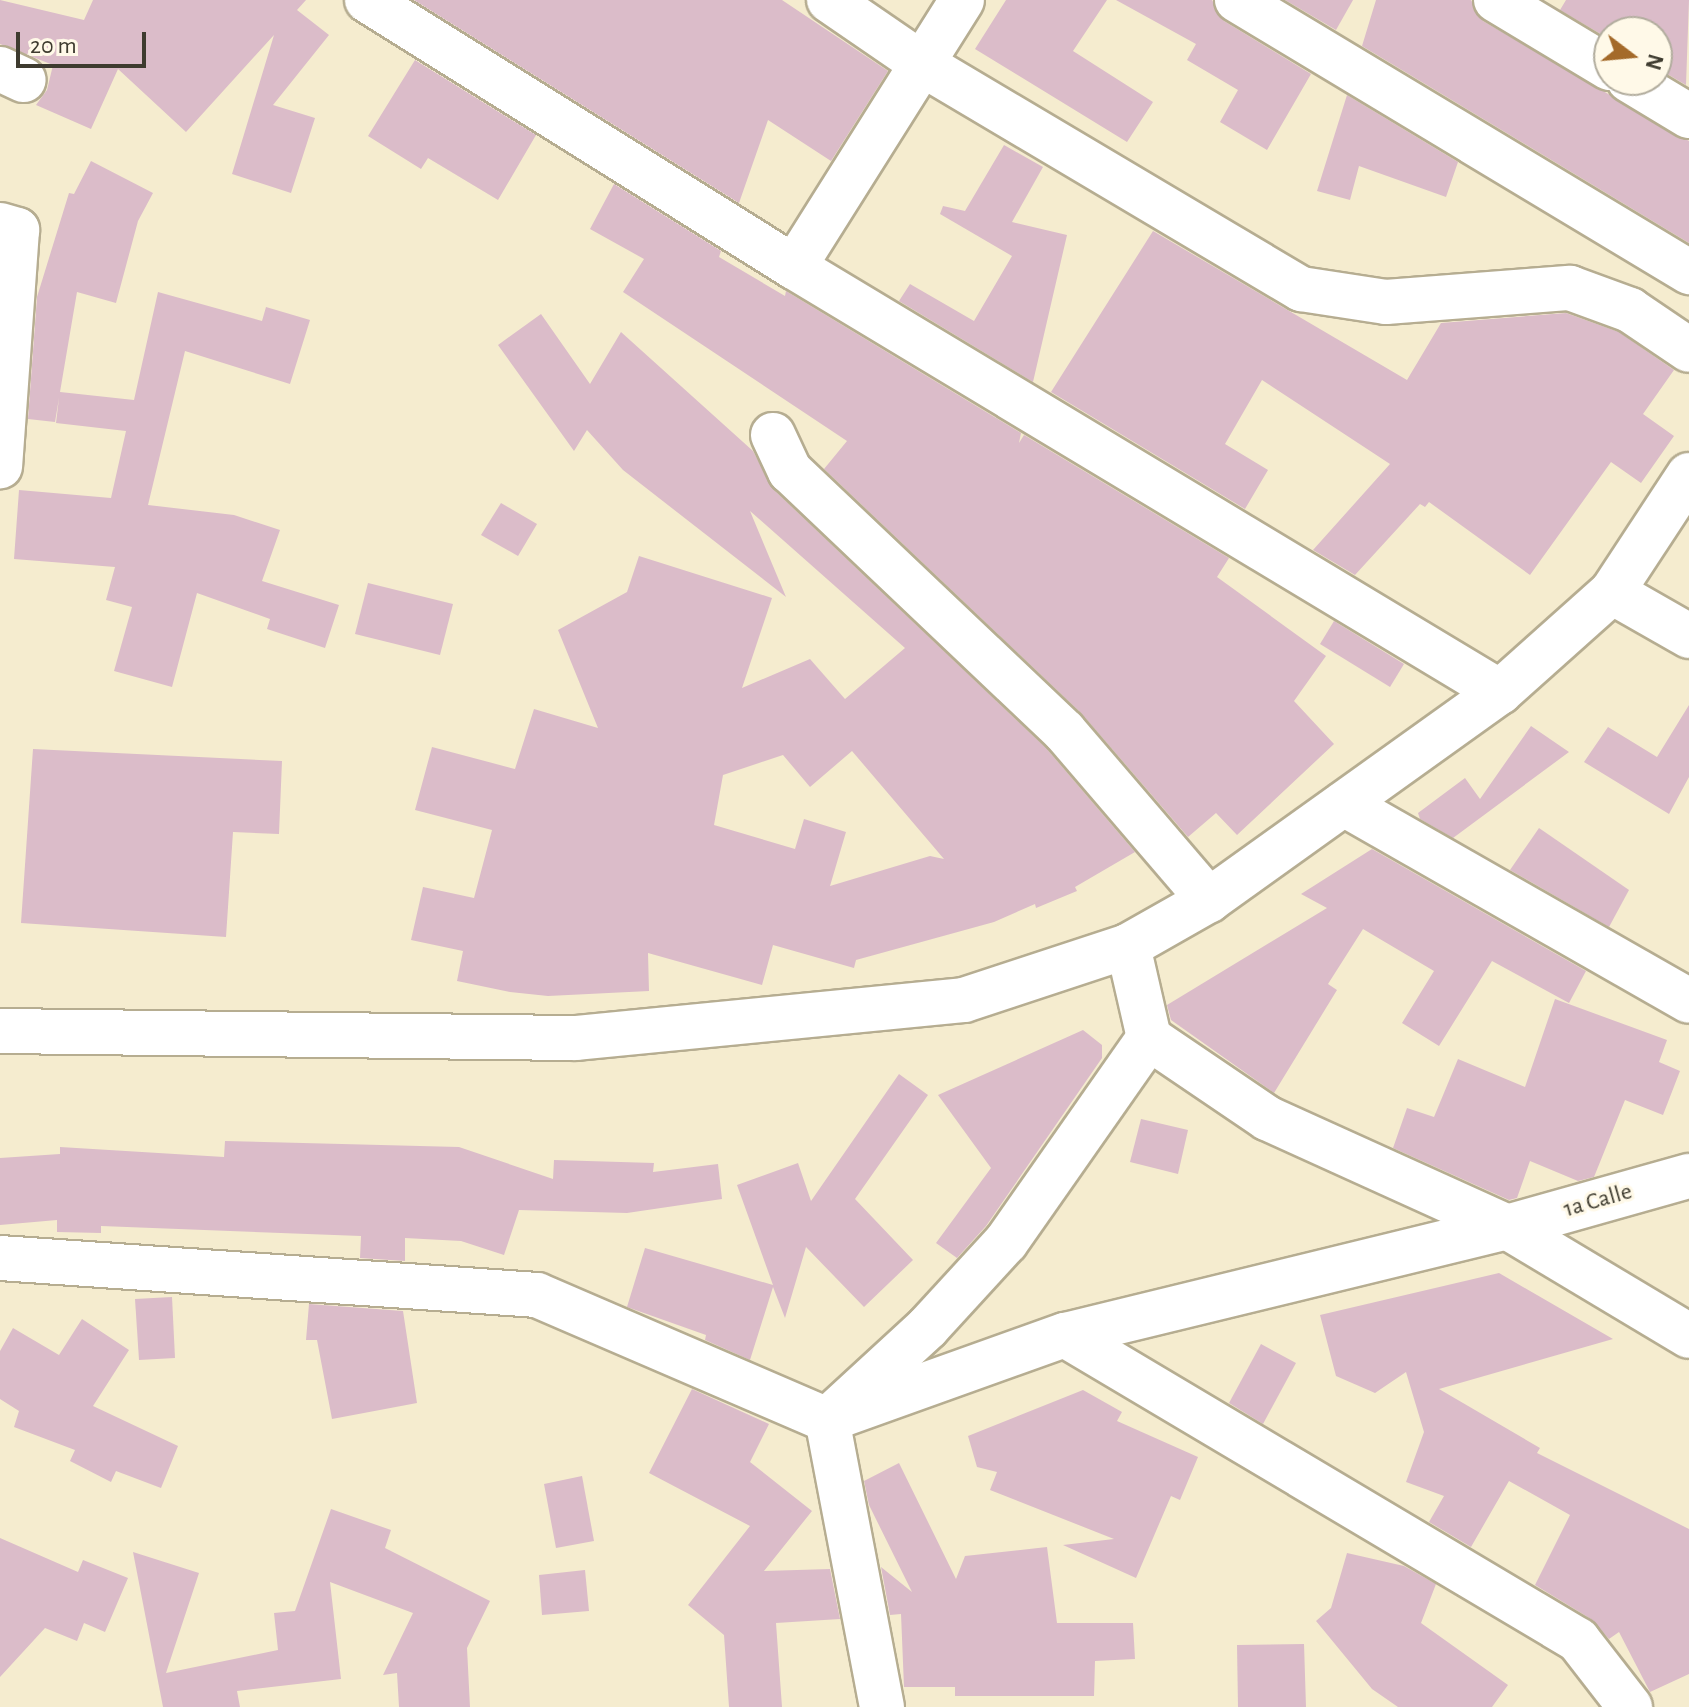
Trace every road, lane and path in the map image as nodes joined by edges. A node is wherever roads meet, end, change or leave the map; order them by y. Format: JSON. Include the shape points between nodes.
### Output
{"nodes":[{"id":1,"x":367,"y":0,"type":"edge"},
{"id":2,"x":829,"y":0,"type":"edge"},
{"id":3,"x":962,"y":0,"type":"edge"},
{"id":4,"x":1237,"y":0,"type":"edge"},
{"id":5,"x":1496,"y":0,"type":"edge"},
{"id":6,"x":1593,"y":58,"type":"edge"},
{"id":7,"x":922,"y":64,"type":"junction"},
{"id":8,"x":1656,"y":96,"type":"edge"},
{"id":9,"x":1689,"y":116,"type":"edge"},
{"id":10,"x":0,"y":225,"type":"edge"},
{"id":11,"x":794,"y":267,"type":"junction"},
{"id":12,"x":1689,"y":272,"type":"edge"},
{"id":13,"x":1689,"y":350,"type":"edge"},
{"id":14,"x":773,"y":435,"type":"dead end"},
{"id":15,"x":0,"y":466,"type":"edge"},
{"id":16,"x":1689,"y":475,"type":"edge"},
{"id":17,"x":1612,"y":592,"type":"junction"},
{"id":18,"x":1689,"y":636,"type":"edge"},
{"id":19,"x":1500,"y":692,"type":"junction"},
{"id":20,"x":1344,"y":804,"type":"junction"},
{"id":21,"x":1209,"y":900,"type":"junction"},
{"id":22,"x":1128,"y":946,"type":"junction"},
{"id":23,"x":1689,"y":1001,"type":"edge"},
{"id":24,"x":0,"y":1031,"type":"edge"},
{"id":25,"x":1149,"y":1038,"type":"junction"},
{"id":26,"x":1689,"y":1176,"type":"edge"},
{"id":27,"x":1507,"y":1227,"type":"junction"},
{"id":28,"x":0,"y":1258,"type":"edge"},
{"id":29,"x":1065,"y":1335,"type":"junction"},
{"id":30,"x":1689,"y":1336,"type":"edge"},
{"id":31,"x":827,"y":1420,"type":"junction"},
{"id":32,"x":882,"y":1707,"type":"edge"},
{"id":33,"x":1630,"y":1707,"type":"edge"}],
"edges":[{"from":1,"to":11,"type":"street"},
{"from":2,"to":7,"type":"street"},
{"from":3,"to":7,"type":"street"},
{"from":4,"to":12,"type":"street"},
{"from":5,"to":6,"type":"street"},
{"from":7,"to":11,"type":"street"},
{"from":7,"to":13,"type":"street","via":[[1301,289],[1386,302],[1570,288],[1630,310]]},
{"from":8,"to":9,"type":"street"},
{"from":10,"to":15,"type":"street","via":[[17,230]]},
{"from":11,"to":19,"type":"street"},
{"from":14,"to":21,"type":"street","via":[[790,471],[1064,731]]},
{"from":16,"to":17,"type":"street"},
{"from":17,"to":18,"type":"street"},
{"from":17,"to":19,"type":"street"},
{"from":19,"to":20,"type":"street"},
{"from":20,"to":21,"type":"street"},
{"from":20,"to":23,"type":"street"},
{"from":21,"to":22,"type":"street"},
{"from":22,"to":24,"type":"street","via":[[964,1000],[576,1038]]},
{"from":22,"to":25,"type":"street"},
{"from":25,"to":27,"type":"street","via":[[1267,1118]]},
{"from":25,"to":31,"type":"street","via":[[1006,1242],[928,1327]]},
{"from":26,"to":27,"type":"street","name":"1a Calle"},
{"from":27,"to":29,"type":"street","name":"1a Calle"},
{"from":27,"to":30,"type":"street"},
{"from":28,"to":31,"type":"street","via":[[537,1295]]},
{"from":29,"to":31,"type":"street","name":"1a Calle"},
{"from":29,"to":33,"type":"street","via":[[1578,1640]]},
{"from":31,"to":32,"type":"street"}]}
